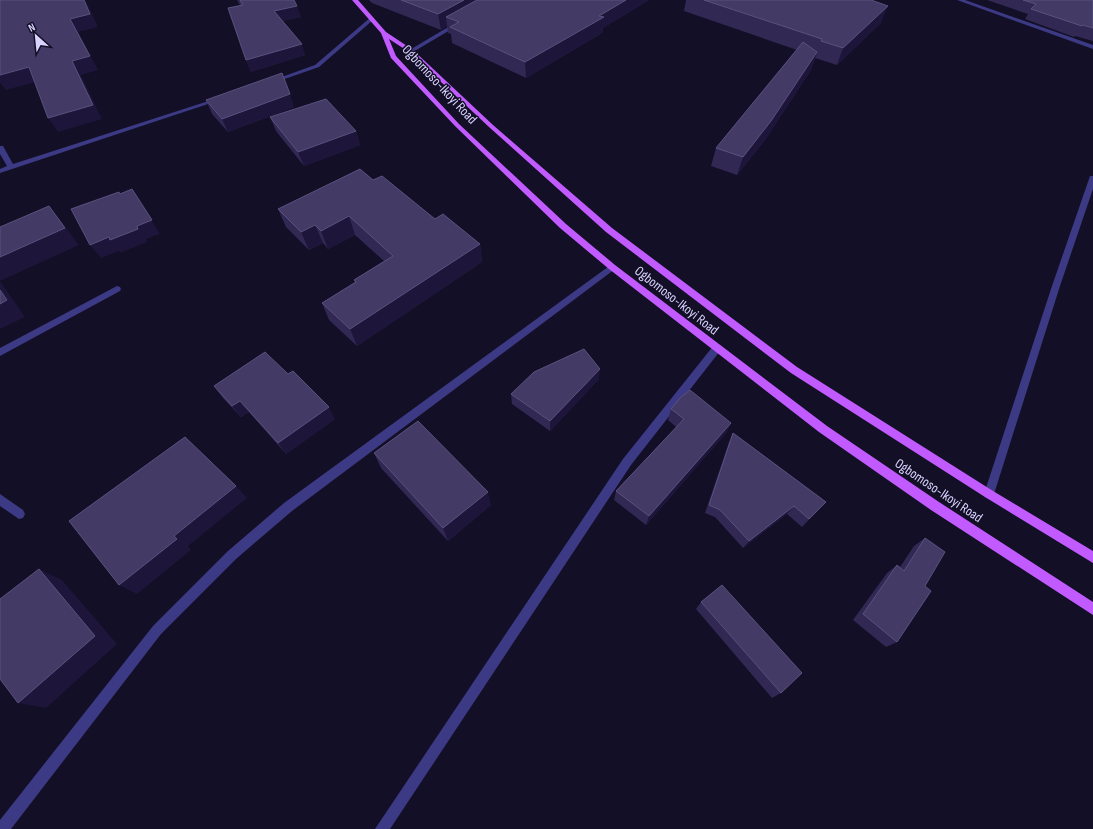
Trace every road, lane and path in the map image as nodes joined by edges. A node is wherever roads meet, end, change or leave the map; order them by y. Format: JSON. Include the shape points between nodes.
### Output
{"nodes":[{"id":1,"x":354,"y":0,"type":"edge"},
{"id":2,"x":960,"y":0,"type":"edge"},
{"id":3,"x":371,"y":19,"type":"junction"},
{"id":4,"x":464,"y":20,"type":"edge"},
{"id":5,"x":384,"y":33,"type":"junction"},
{"id":6,"x":1093,"y":47,"type":"edge"},
{"id":7,"x":411,"y":51,"type":"junction"},
{"id":8,"x":266,"y":84,"type":"edge"},
{"id":9,"x":228,"y":96,"type":"edge"},
{"id":10,"x":0,"y":148,"type":"edge"},
{"id":11,"x":11,"y":167,"type":"junction"},
{"id":12,"x":0,"y":171,"type":"edge"},
{"id":13,"x":1093,"y":178,"type":"edge"},
{"id":14,"x":612,"y":267,"type":"junction"},
{"id":15,"x":117,"y":289,"type":"dead end"},
{"id":16,"x":717,"y":348,"type":"junction"},
{"id":17,"x":0,"y":352,"type":"edge"},
{"id":18,"x":989,"y":494,"type":"junction"},
{"id":19,"x":0,"y":500,"type":"edge"},
{"id":20,"x":19,"y":514,"type":"dead end"},
{"id":21,"x":1093,"y":557,"type":"edge"},
{"id":22,"x":1093,"y":609,"type":"edge"},
{"id":23,"x":2,"y":829,"type":"edge"},
{"id":24,"x":382,"y":829,"type":"edge"}],
"edges":[{"from":1,"to":3,"type":"main road"},
{"from":2,"to":6,"type":"street"},
{"from":3,"to":5,"type":"main road"},
{"from":3,"to":8,"type":"street","via":[[318,66]]},
{"from":4,"to":7,"type":"street"},
{"from":5,"to":7,"type":"main road","name":"Ogbomoso-Ikoyi Road"},
{"from":5,"to":14,"type":"main road","name":"Ogbomoso-Ikoyi Road","via":[[393,58],[457,125],[530,195]]},
{"from":7,"to":18,"type":"main road","name":"Ogbomoso-Ikoyi Road","via":[[609,230],[794,370]]},
{"from":9,"to":11,"type":"street"},
{"from":10,"to":11,"type":"street"},
{"from":11,"to":12,"type":"street"},
{"from":13,"to":18,"type":"street"},
{"from":14,"to":16,"type":"main road","name":"Ogbomoso-Ikoyi Road"},
{"from":14,"to":23,"type":"street","via":[[288,506],[232,555],[157,630]]},
{"from":15,"to":17,"type":"street"},
{"from":16,"to":22,"type":"main road","name":"Ogbomoso-Ikoyi Road","via":[[835,437]]},
{"from":16,"to":24,"type":"street","via":[[627,462]]},
{"from":18,"to":21,"type":"main road","name":"Ogbomoso-Ikoyi Road"},
{"from":19,"to":20,"type":"street"}]}
